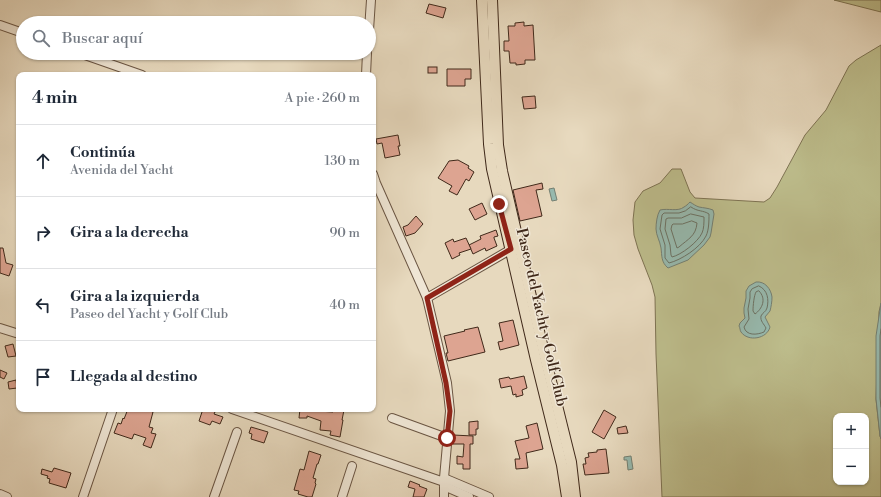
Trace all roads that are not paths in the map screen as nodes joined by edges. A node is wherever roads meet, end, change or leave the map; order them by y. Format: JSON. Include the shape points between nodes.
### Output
{"nodes":[{"id":1,"x":371,"y":0,"type":"edge"},
{"id":2,"x":482,"y":0,"type":"edge"},
{"id":3,"x":492,"y":0,"type":"edge"},
{"id":4,"x":370,"y":16,"type":"edge"},
{"id":5,"x":0,"y":25,"type":"edge"},
{"id":6,"x":16,"y":31,"type":"edge"},
{"id":7,"x":99,"y":60,"type":"edge"},
{"id":8,"x":367,"y":60,"type":"edge"},
{"id":9,"x":133,"y":72,"type":"edge"},
{"id":10,"x":366,"y":72,"type":"edge"},
{"id":11,"x":376,"y":183,"type":"edge"},
{"id":12,"x":514,"y":247,"type":"junction"},
{"id":13,"x":427,"y":298,"type":"junction"},
{"id":14,"x":0,"y":328,"type":"edge"},
{"id":15,"x":16,"y":333,"type":"edge"},
{"id":16,"x":112,"y":412,"type":"edge"},
{"id":17,"x":241,"y":412,"type":"edge"},
{"id":18,"x":392,"y":418,"type":"dead end"},
{"id":19,"x":237,"y":432,"type":"dead end"},
{"id":20,"x":447,"y":438,"type":"junction"},
{"id":21,"x":352,"y":466,"type":"dead end"},
{"id":22,"x":444,"y":482,"type":"junction"},
{"id":23,"x":0,"y":494,"type":"edge"},
{"id":24,"x":7,"y":497,"type":"edge"},
{"id":25,"x":83,"y":497,"type":"edge"},
{"id":26,"x":214,"y":497,"type":"edge"},
{"id":27,"x":342,"y":497,"type":"edge"},
{"id":28,"x":444,"y":497,"type":"edge"},
{"id":29,"x":469,"y":497,"type":"edge"},
{"id":30,"x":489,"y":497,"type":"edge"},
{"id":31,"x":567,"y":497,"type":"edge"},
{"id":32,"x":575,"y":497,"type":"edge"}],
"edges":[{"from":1,"to":4,"type":"street"},
{"from":2,"to":12,"type":"main road","name":"Paseo del Yacht y Golf Club","via":[[492,169],[499,204]]},
{"from":3,"to":12,"type":"main road","name":"Paseo del Yacht y Golf Club","via":[[498,145]]},
{"from":5,"to":6,"type":"street"},
{"from":7,"to":9,"type":"street"},
{"from":8,"to":10,"type":"street"},
{"from":11,"to":13,"type":"street"},
{"from":12,"to":13,"type":"street"},
{"from":12,"to":31,"type":"main road","name":"Paseo del Yacht y Golf Club"},
{"from":12,"to":32,"type":"main road","name":"Paseo del Yacht y Golf Club","via":[[571,462]]},
{"from":13,"to":20,"type":"street","via":[[446,383],[450,411]]},
{"from":14,"to":15,"type":"street"},
{"from":16,"to":25,"type":"street"},
{"from":17,"to":22,"type":"street"},
{"from":18,"to":20,"type":"street"},
{"from":19,"to":26,"type":"street"},
{"from":20,"to":22,"type":"street"},
{"from":21,"to":27,"type":"street"},
{"from":22,"to":28,"type":"street"},
{"from":22,"to":29,"type":"street"},
{"from":22,"to":30,"type":"street"},
{"from":23,"to":24,"type":"street"}]}
